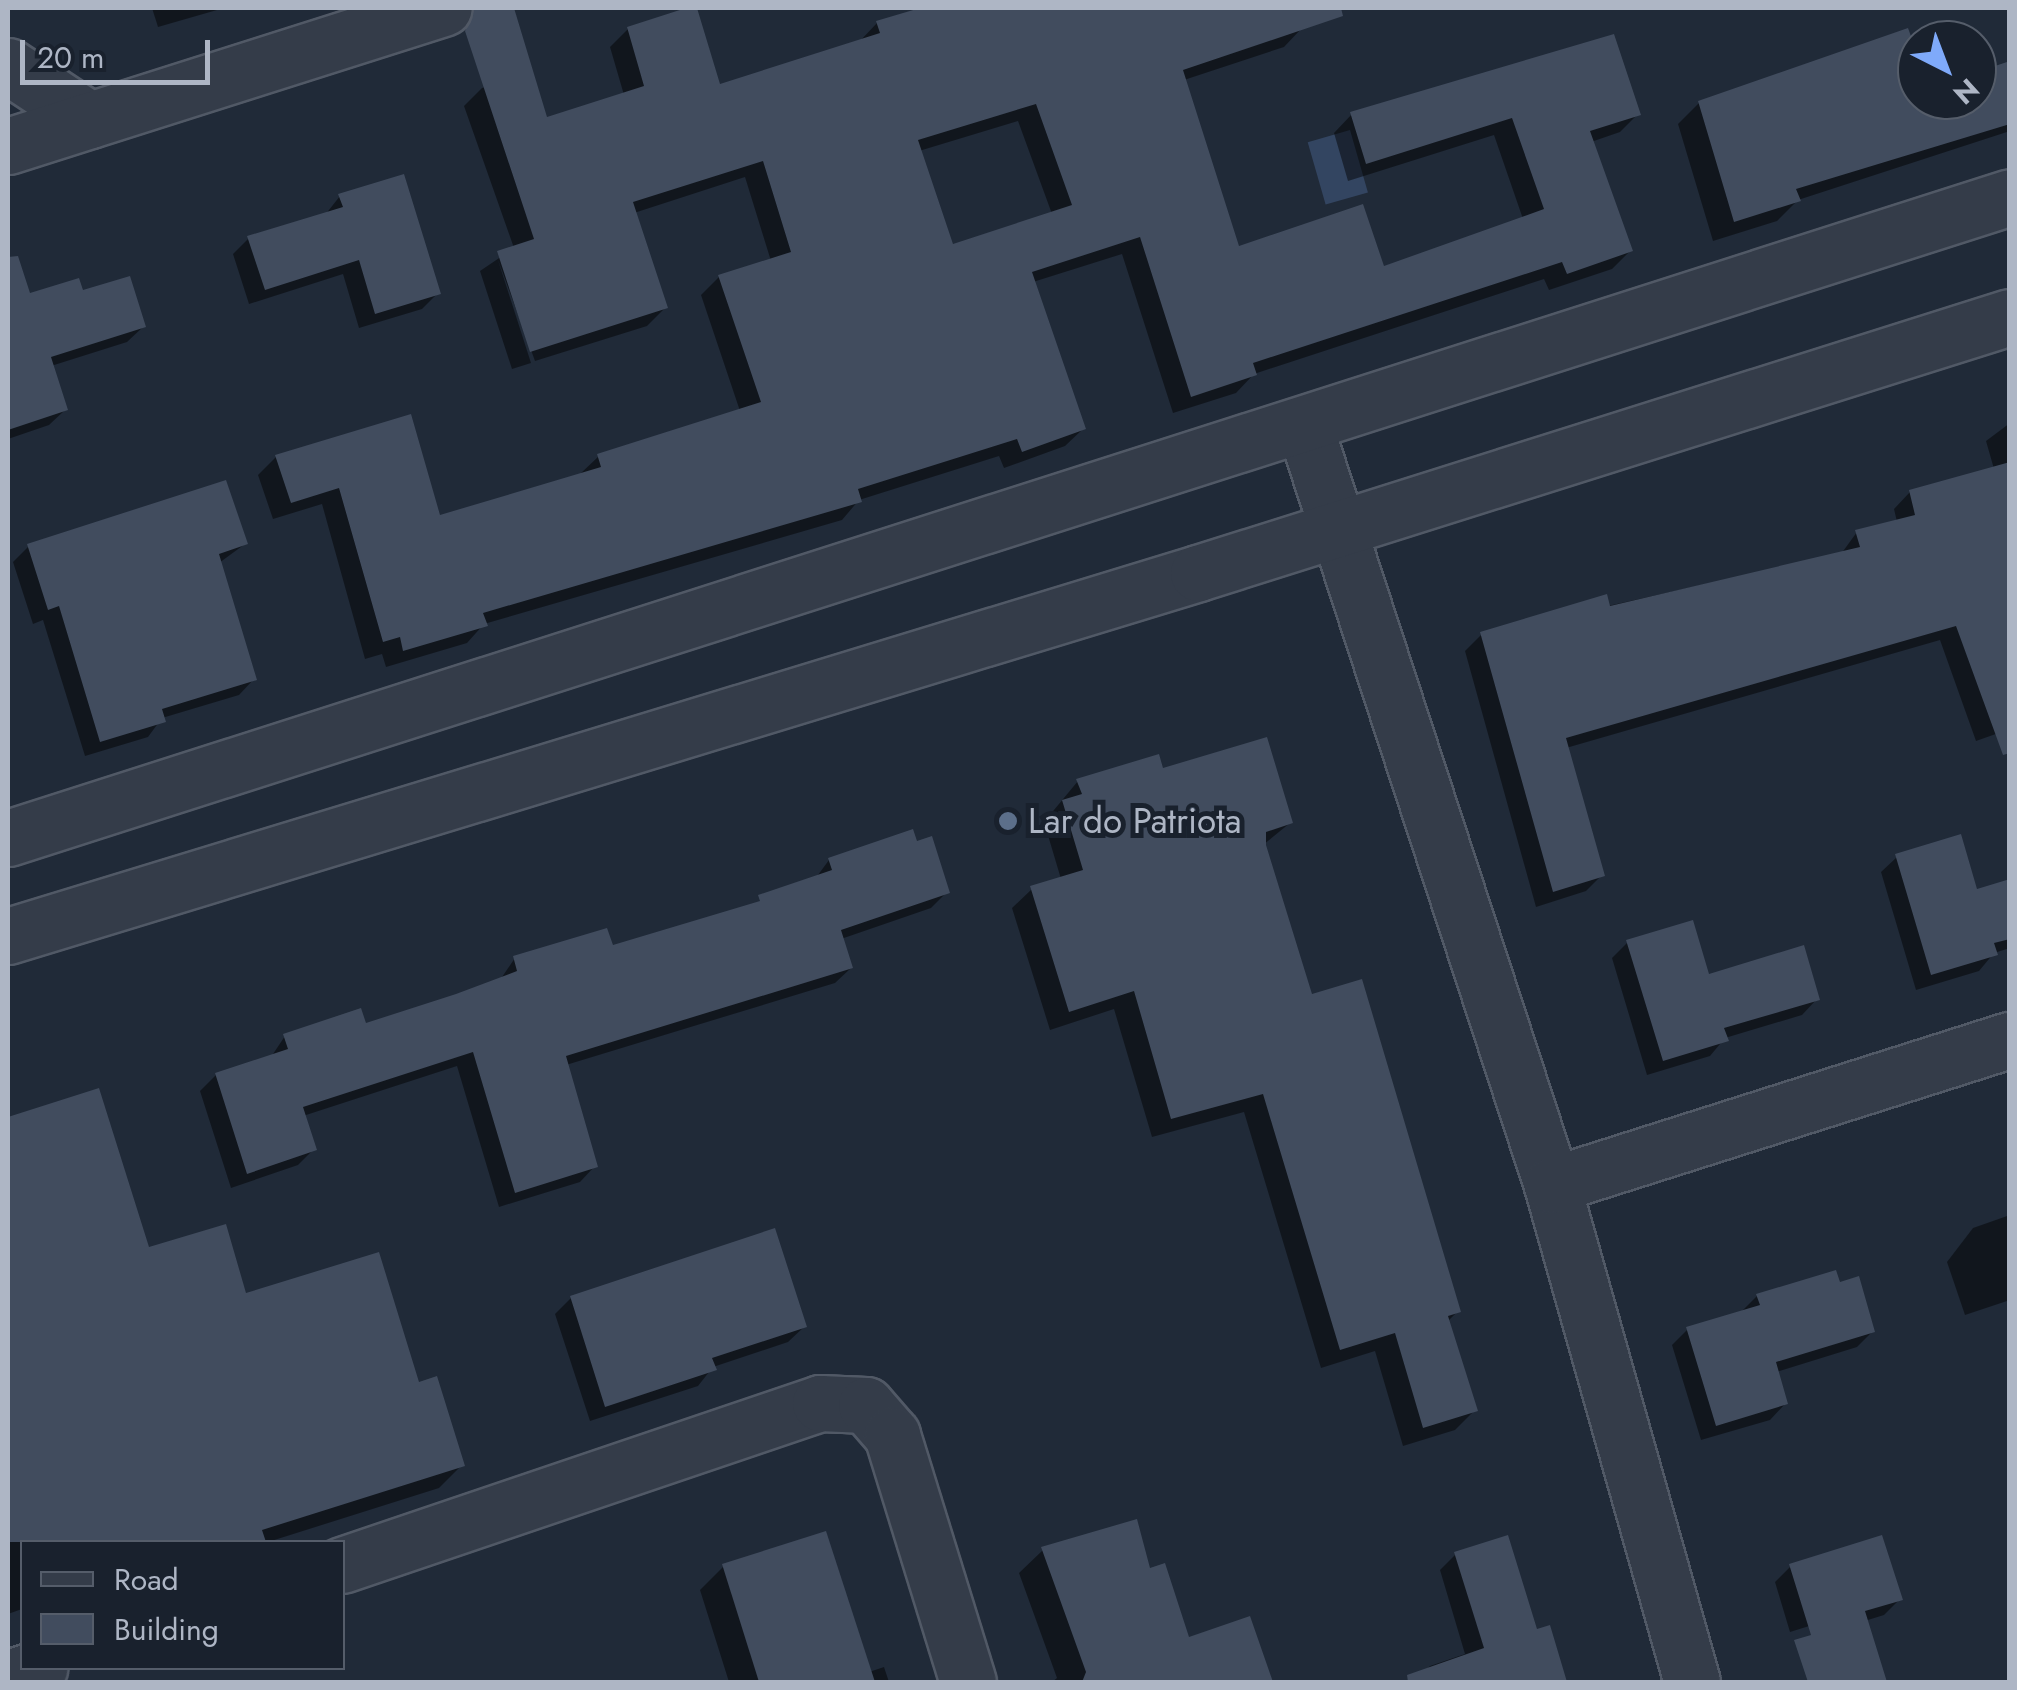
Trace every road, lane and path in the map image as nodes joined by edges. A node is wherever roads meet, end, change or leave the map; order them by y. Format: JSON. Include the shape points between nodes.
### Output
{"nodes":[{"id":1,"x":444,"y":8,"type":"edge"},
{"id":2,"x":8,"y":66,"type":"edge"},
{"id":3,"x":90,"y":120,"type":"junction"},
{"id":4,"x":8,"y":146,"type":"edge"},
{"id":5,"x":2010,"y":197,"type":"edge"},
{"id":6,"x":2010,"y":317,"type":"edge"},
{"id":7,"x":1304,"y":425,"type":"junction"},
{"id":8,"x":1334,"y":531,"type":"junction"},
{"id":9,"x":8,"y":838,"type":"edge"},
{"id":10,"x":8,"y":936,"type":"edge"},
{"id":11,"x":2010,"y":1040,"type":"edge"},
{"id":12,"x":1552,"y":1185,"type":"junction"},
{"id":13,"x":345,"y":1564,"type":"edge"},
{"id":14,"x":34,"y":1670,"type":"edge"},
{"id":15,"x":8,"y":1678,"type":"edge"},
{"id":16,"x":968,"y":1682,"type":"edge"},
{"id":17,"x":1692,"y":1682,"type":"edge"}],
"edges":[{"from":1,"to":3,"type":"street"},
{"from":2,"to":3,"type":"street"},
{"from":3,"to":4,"type":"street"},
{"from":5,"to":7,"type":"street"},
{"from":6,"to":8,"type":"street"},
{"from":7,"to":8,"type":"street"},
{"from":7,"to":9,"type":"street"},
{"from":8,"to":10,"type":"street"},
{"from":8,"to":12,"type":"street"},
{"from":11,"to":12,"type":"street"},
{"from":12,"to":17,"type":"street"},
{"from":13,"to":16,"type":"street","via":[[820,1403],[866,1405],[892,1435]]},
{"from":14,"to":15,"type":"street"}]}
